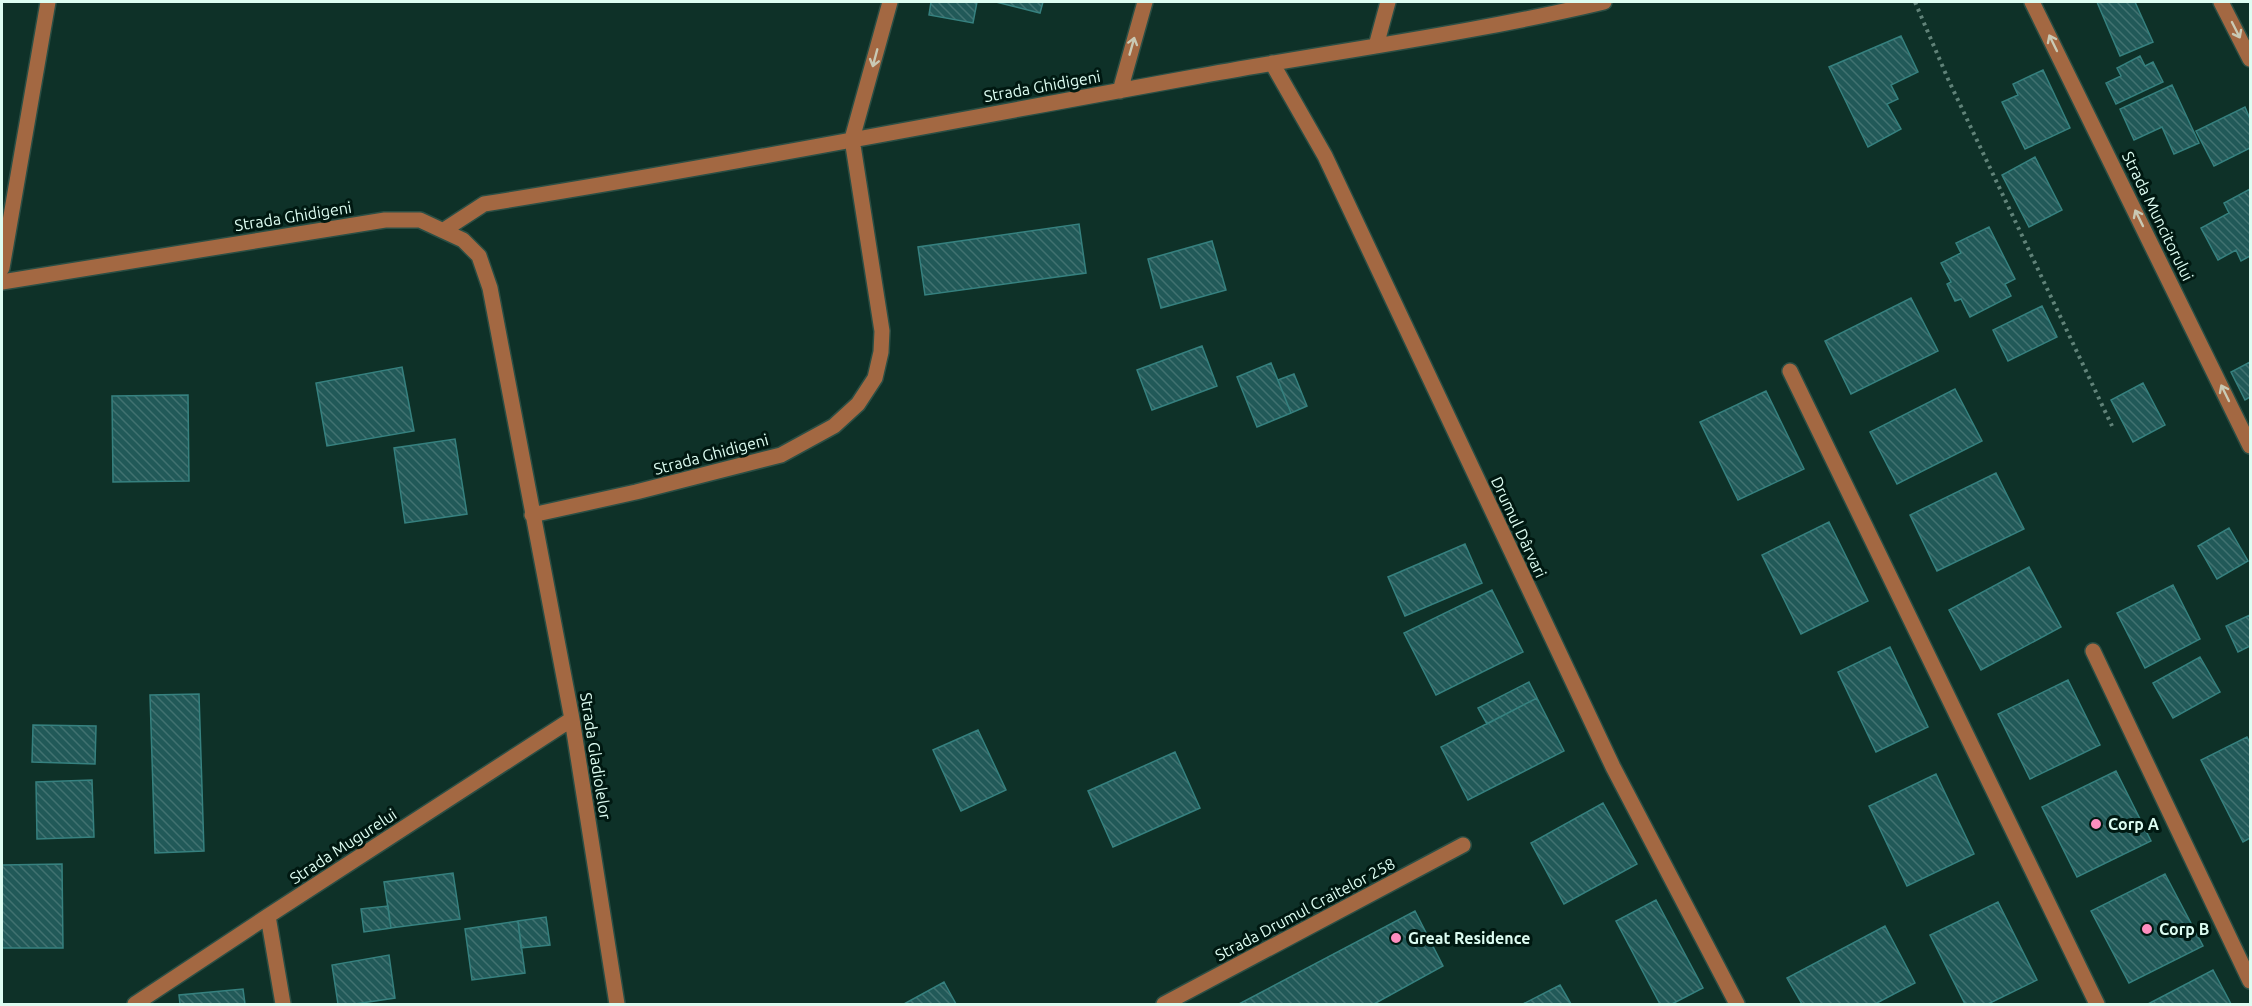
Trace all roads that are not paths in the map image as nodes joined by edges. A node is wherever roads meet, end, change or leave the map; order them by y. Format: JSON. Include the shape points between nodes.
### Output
{"nodes":[{"id":1,"x":48,"y":2,"type":"edge"},
{"id":2,"x":890,"y":2,"type":"edge"},
{"id":3,"x":1145,"y":2,"type":"edge"},
{"id":4,"x":1388,"y":2,"type":"edge"},
{"id":5,"x":1604,"y":2,"type":"edge"},
{"id":6,"x":2032,"y":2,"type":"edge"},
{"id":7,"x":2221,"y":2,"type":"edge"},
{"id":8,"x":1376,"y":46,"type":"junction"},
{"id":9,"x":2250,"y":59,"type":"edge"},
{"id":10,"x":1272,"y":63,"type":"junction"},
{"id":11,"x":1120,"y":90,"type":"junction"},
{"id":12,"x":852,"y":139,"type":"junction"},
{"id":13,"x":444,"y":230,"type":"junction"},
{"id":14,"x":2,"y":268,"type":"edge"},
{"id":15,"x":2,"y":282,"type":"edge"},
{"id":16,"x":1790,"y":371,"type":"dead end"},
{"id":17,"x":2250,"y":446,"type":"edge"},
{"id":18,"x":532,"y":515,"type":"junction"},
{"id":19,"x":2093,"y":651,"type":"dead end"},
{"id":20,"x":572,"y":719,"type":"junction"},
{"id":21,"x":1462,"y":845,"type":"dead end"},
{"id":22,"x":268,"y":916,"type":"junction"},
{"id":23,"x":2250,"y":981,"type":"edge"},
{"id":24,"x":135,"y":1005,"type":"edge"},
{"id":25,"x":283,"y":1005,"type":"edge"},
{"id":26,"x":617,"y":1005,"type":"edge"},
{"id":27,"x":1164,"y":1005,"type":"edge"},
{"id":28,"x":1737,"y":1005,"type":"edge"},
{"id":29,"x":2097,"y":1005,"type":"edge"}],
"edges":[{"from":1,"to":14,"type":"street"},
{"from":2,"to":12,"type":"street","one_way":true},
{"from":11,"to":3,"type":"street","one_way":true},
{"from":4,"to":8,"type":"street"},
{"from":5,"to":8,"type":"street","name":"Strada Ghidigeni"},
{"from":17,"to":6,"type":"street","name":"Strada Muncitorului","one_way":true},
{"from":7,"to":9,"type":"street","one_way":true},
{"from":8,"to":10,"type":"street","name":"Strada Ghidigeni"},
{"from":10,"to":11,"type":"street","name":"Strada Ghidigeni"},
{"from":10,"to":28,"type":"street","name":"Drumul Dârvari","via":[[1325,156],[1613,767]]},
{"from":11,"to":12,"type":"street","name":"Strada Ghidigeni"},
{"from":12,"to":13,"type":"street","via":[[484,204]]},
{"from":12,"to":18,"type":"street","name":"Strada Ghidigeni","via":[[882,331],[875,378],[858,404],[834,426],[781,454]]},
{"from":13,"to":15,"type":"street","name":"Strada Ghidigeni","via":[[420,220],[385,220]]},
{"from":13,"to":18,"type":"street","name":"Strada Ghidigeni","via":[[463,240],[478,256],[490,288]]},
{"from":16,"to":29,"type":"street"},
{"from":18,"to":20,"type":"street","name":"Strada Gladiolelor"},
{"from":19,"to":23,"type":"street"},
{"from":20,"to":22,"type":"street","name":"Strada Mugurelui"},
{"from":20,"to":26,"type":"street","name":"Strada Gladiolelor"},
{"from":21,"to":27,"type":"street","name":"Strada Drumul Craitelor 258"},
{"from":22,"to":24,"type":"street","name":"Strada Mugurelui"},
{"from":22,"to":25,"type":"street"}]}
